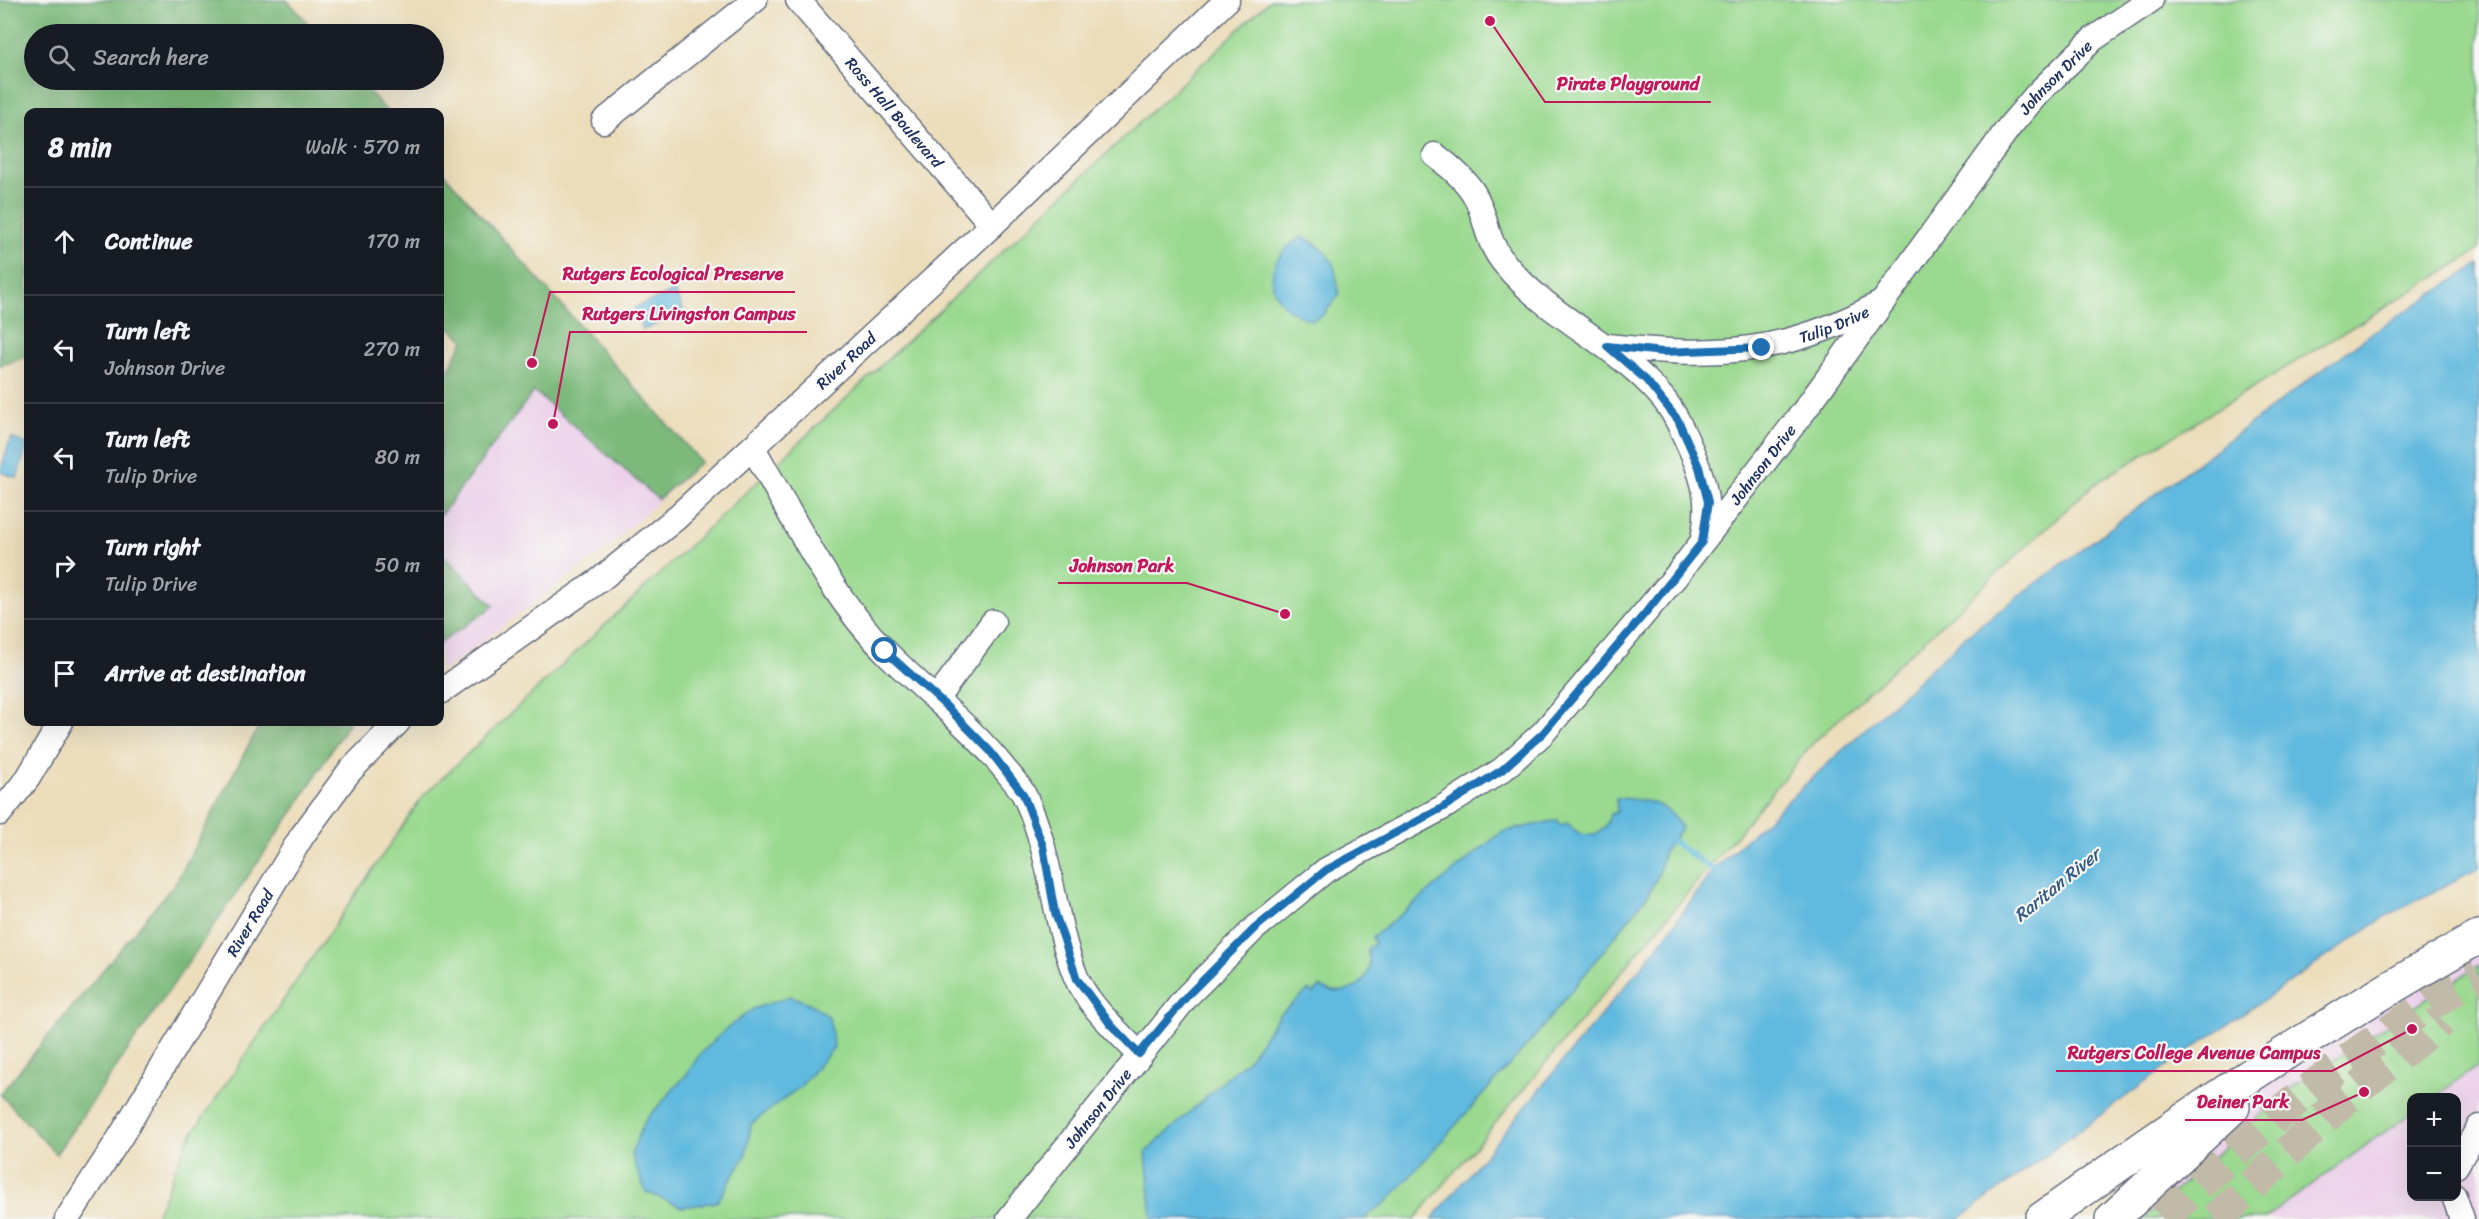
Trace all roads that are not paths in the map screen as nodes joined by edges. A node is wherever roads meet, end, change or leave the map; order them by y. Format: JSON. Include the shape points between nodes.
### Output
{"nodes":[{"id":1,"x":755,"y":0,"type":"edge"},
{"id":2,"x":798,"y":0,"type":"edge"},
{"id":3,"x":1227,"y":0,"type":"edge"},
{"id":4,"x":2151,"y":0,"type":"edge"},
{"id":5,"x":604,"y":121,"type":"dead end"},
{"id":6,"x":1435,"y":155,"type":"dead end"},
{"id":7,"x":992,"y":225,"type":"junction"},
{"id":8,"x":1881,"y":303,"type":"junction"},
{"id":9,"x":1607,"y":346,"type":"junction"},
{"id":10,"x":753,"y":448,"type":"junction"},
{"id":11,"x":1702,"y":542,"type":"junction"},
{"id":12,"x":993,"y":622,"type":"dead end"},
{"id":13,"x":444,"y":689,"type":"edge"},
{"id":14,"x":937,"y":698,"type":"junction"},
{"id":15,"x":59,"y":726,"type":"edge"},
{"id":16,"x":394,"y":726,"type":"edge"},
{"id":17,"x":0,"y":813,"type":"edge"},
{"id":18,"x":2479,"y":938,"type":"edge"},
{"id":19,"x":2368,"y":999,"type":"junction"},
{"id":20,"x":1139,"y":1054,"type":"junction"},
{"id":21,"x":2479,"y":1127,"type":"edge"},
{"id":22,"x":119,"y":1139,"type":"junction"},
{"id":23,"x":2466,"y":1157,"type":"edge"},
{"id":24,"x":2455,"y":1201,"type":"edge"},
{"id":25,"x":2479,"y":1216,"type":"edge"},
{"id":26,"x":67,"y":1219,"type":"edge"},
{"id":27,"x":86,"y":1219,"type":"edge"},
{"id":28,"x":1009,"y":1219,"type":"edge"},
{"id":29,"x":2042,"y":1219,"type":"edge"},
{"id":30,"x":2112,"y":1219,"type":"edge"},
{"id":31,"x":2462,"y":1219,"type":"edge"},
{"id":32,"x":2474,"y":1219,"type":"edge"}],
"edges":[{"from":1,"to":5,"type":"street"},
{"from":2,"to":7,"type":"street","name":"Ross Hall Boulevard"},
{"from":3,"to":7,"type":"street","name":"River Road"},
{"from":4,"to":8,"type":"street","name":"Johnson Drive","via":[[2093,39],[2038,93]]},
{"from":6,"to":9,"type":"street","name":"Tulip Drive","via":[[1473,193],[1489,242],[1504,263],[1534,295]]},
{"from":7,"to":10,"type":"street","name":"River Road"},
{"from":8,"to":9,"type":"street","name":"Tulip Drive","via":[[1811,336],[1762,348],[1663,352]]},
{"from":8,"to":11,"type":"street","name":"Johnson Drive","via":[[1804,411]]},
{"from":9,"to":11,"type":"street","name":"Tulip Drive","via":[[1646,380],[1678,420],[1699,467],[1708,502]]},
{"from":10,"to":13,"type":"street","name":"River Road","via":[[601,579]]},
{"from":10,"to":14,"type":"street","via":[[837,592],[885,651]]},
{"from":11,"to":20,"type":"street","name":"Johnson Drive","via":[[1543,733],[1502,770],[1452,802],[1326,870],[1254,929],[1188,995]]},
{"from":12,"to":14,"type":"street"},
{"from":14,"to":20,"type":"street","via":[[990,751],[1023,794],[1043,846],[1055,913],[1077,979],[1111,1025]]},
{"from":15,"to":17,"type":"street","via":[[28,778]]},
{"from":16,"to":22,"type":"street","name":"River Road","via":[[349,772],[302,836]]},
{"from":18,"to":19,"type":"highway"},
{"from":19,"to":29,"type":"highway","via":[[2156,1138]]},
{"from":19,"to":30,"type":"highway","via":[[2262,1081]]},
{"from":20,"to":28,"type":"street","name":"Johnson Drive"},
{"from":21,"to":23,"type":"street"},
{"from":22,"to":26,"type":"street","name":"River Road"},
{"from":22,"to":27,"type":"street","name":"River Road"},
{"from":24,"to":31,"type":"street"},
{"from":25,"to":32,"type":"street"}]}
